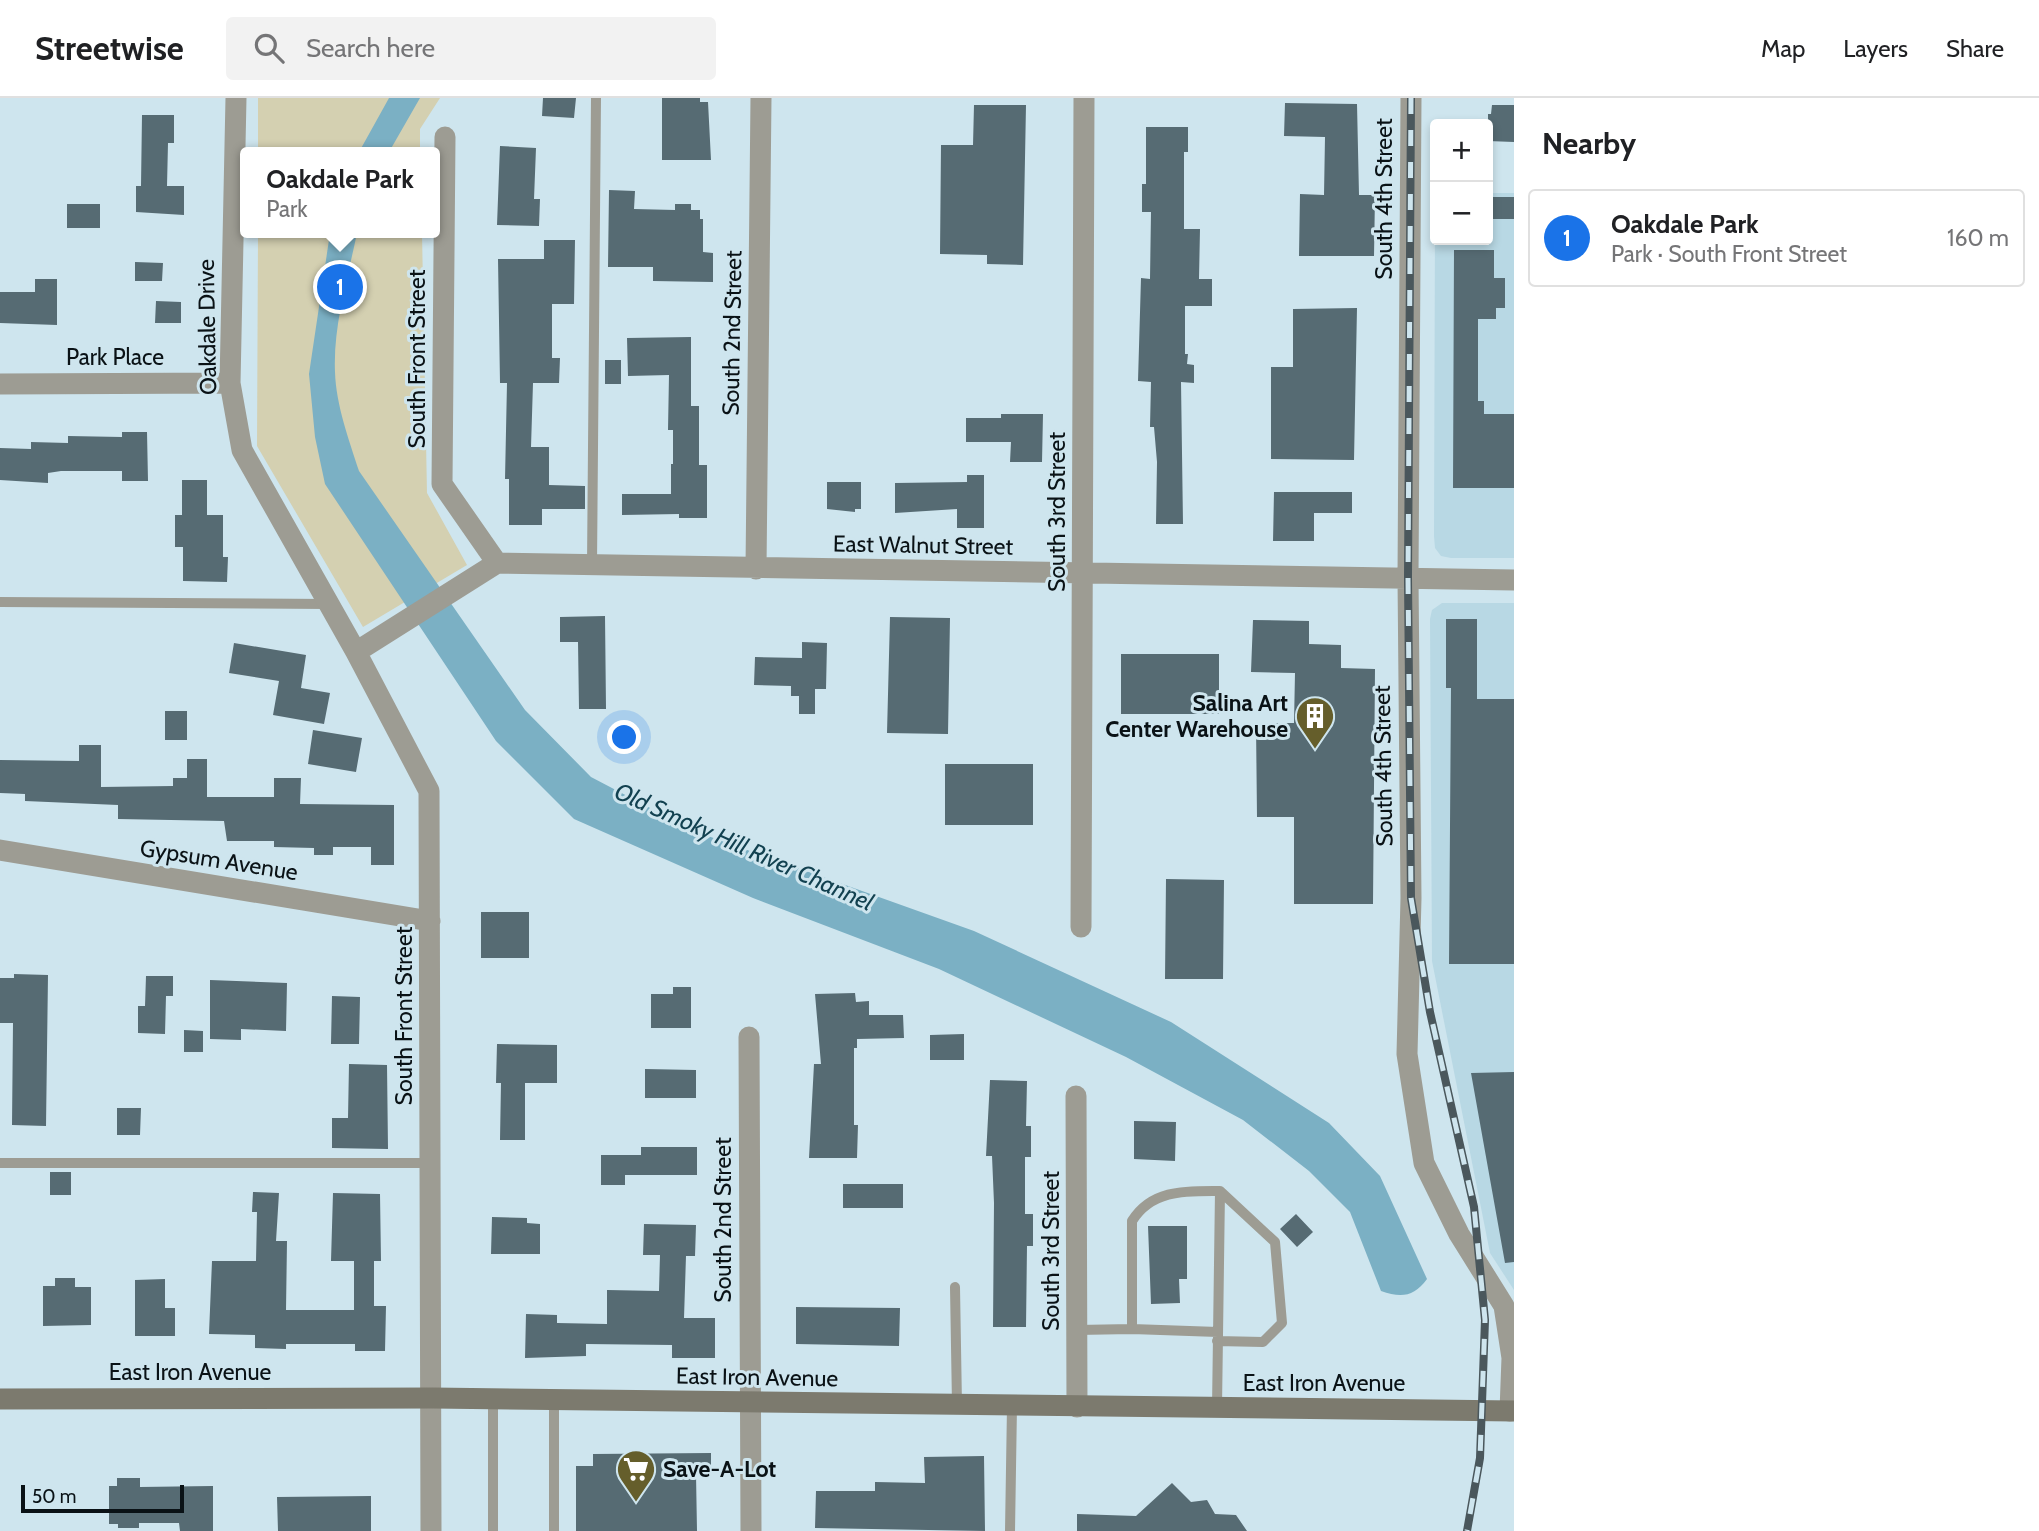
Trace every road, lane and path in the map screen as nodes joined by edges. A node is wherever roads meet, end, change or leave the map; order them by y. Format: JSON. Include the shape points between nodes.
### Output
{"nodes":[{"id":1,"x":236,"y":98,"type":"edge"},
{"id":2,"x":596,"y":98,"type":"edge"},
{"id":3,"x":761,"y":98,"type":"edge"},
{"id":4,"x":1084,"y":98,"type":"edge"},
{"id":5,"x":1411,"y":98,"type":"edge"},
{"id":6,"x":445,"y":137,"type":"dead end"},
{"id":7,"x":230,"y":383,"type":"junction"},
{"id":8,"x":0,"y":384,"type":"edge"},
{"id":9,"x":497,"y":563,"type":"junction"},
{"id":10,"x":592,"y":565,"type":"junction"},
{"id":11,"x":756,"y":569,"type":"junction"},
{"id":12,"x":1083,"y":573,"type":"junction"},
{"id":13,"x":1408,"y":578,"type":"junction"},
{"id":14,"x":1514,"y":580,"type":"edge"},
{"id":15,"x":0,"y":602,"type":"edge"},
{"id":16,"x":329,"y":604,"type":"junction"},
{"id":17,"x":356,"y":652,"type":"junction"},
{"id":18,"x":0,"y":850,"type":"edge"},
{"id":19,"x":430,"y":921,"type":"junction"},
{"id":20,"x":1081,"y":927,"type":"dead end"},
{"id":21,"x":748,"y":1037,"type":"dead end"},
{"id":22,"x":1076,"y":1096,"type":"dead end"},
{"id":23,"x":0,"y":1163,"type":"edge"},
{"id":24,"x":431,"y":1163,"type":"junction"},
{"id":25,"x":1220,"y":1191,"type":"junction"},
{"id":26,"x":955,"y":1287,"type":"dead end"},
{"id":27,"x":1132,"y":1329,"type":"junction"},
{"id":28,"x":1077,"y":1330,"type":"junction"},
{"id":29,"x":1217,"y":1337,"type":"junction"},
{"id":30,"x":433,"y":1398,"type":"junction"},
{"id":31,"x":0,"y":1399,"type":"edge"},
{"id":32,"x":494,"y":1399,"type":"junction"},
{"id":33,"x":554,"y":1400,"type":"junction"},
{"id":34,"x":749,"y":1403,"type":"junction"},
{"id":35,"x":957,"y":1405,"type":"junction"},
{"id":36,"x":1012,"y":1406,"type":"junction"},
{"id":37,"x":1077,"y":1407,"type":"junction"},
{"id":38,"x":1217,"y":1408,"type":"junction"},
{"id":39,"x":1512,"y":1411,"type":"edge"},
{"id":40,"x":431,"y":1531,"type":"edge"},
{"id":41,"x":493,"y":1531,"type":"edge"},
{"id":42,"x":554,"y":1531,"type":"edge"},
{"id":43,"x":751,"y":1531,"type":"edge"},
{"id":44,"x":1010,"y":1531,"type":"edge"}],
"edges":[{"from":1,"to":7,"type":"street","name":"Oakdale Drive"},
{"from":2,"to":10,"type":"lane"},
{"from":3,"to":11,"type":"street","name":"South 2nd Street"},
{"from":4,"to":12,"type":"street","name":"South 3rd Street"},
{"from":5,"to":13,"type":"street","name":"South 4th Street"},
{"from":6,"to":9,"type":"street","name":"South Front Street","via":[[442,485]]},
{"from":7,"to":8,"type":"street","name":"Park Place"},
{"from":7,"to":16,"type":"street","name":"Oakdale Drive","via":[[242,450]]},
{"from":9,"to":10,"type":"street","name":"East Walnut Street"},
{"from":9,"to":17,"type":"street"},
{"from":10,"to":11,"type":"street","name":"East Walnut Street"},
{"from":11,"to":12,"type":"street","name":"East Walnut Street"},
{"from":12,"to":13,"type":"street","name":"East Walnut Street"},
{"from":12,"to":20,"type":"street","name":"South 3rd Street"},
{"from":13,"to":14,"type":"street","name":"East Walnut Street"},
{"from":13,"to":39,"type":"street","name":"South 4th Street","via":[[1411,898],[1407,1055],[1424,1163],[1459,1234],[1504,1306],[1512,1358]]},
{"from":15,"to":16,"type":"lane"},
{"from":16,"to":17,"type":"street","name":"Oakdale Drive"},
{"from":17,"to":19,"type":"street","name":"South Front Street","via":[[429,790]]},
{"from":18,"to":19,"type":"street","name":"Gypsum Avenue"},
{"from":19,"to":24,"type":"street","name":"South Front Street"},
{"from":21,"to":34,"type":"street","name":"South 2nd Street"},
{"from":22,"to":28,"type":"street","name":"South 3rd Street"},
{"from":23,"to":24,"type":"lane"},
{"from":24,"to":30,"type":"street","name":"South Front Street"},
{"from":25,"to":27,"type":"lane","via":[[1175,1190],[1140,1208],[1132,1221]]},
{"from":25,"to":29,"type":"lane"},
{"from":25,"to":29,"type":"lane","via":[[1275,1242],[1282,1324],[1263,1342]]},
{"from":26,"to":35,"type":"lane"},
{"from":27,"to":28,"type":"lane"},
{"from":27,"to":29,"type":"lane"},
{"from":28,"to":37,"type":"street","name":"South 3rd Street"},
{"from":29,"to":38,"type":"lane"},
{"from":30,"to":31,"type":"street","name":"East Iron Avenue"},
{"from":30,"to":32,"type":"street","name":"East Iron Avenue"},
{"from":30,"to":40,"type":"street","name":"South Front Street"},
{"from":32,"to":33,"type":"street","name":"East Iron Avenue"},
{"from":32,"to":41,"type":"lane"},
{"from":33,"to":34,"type":"street","name":"East Iron Avenue"},
{"from":33,"to":42,"type":"lane"},
{"from":34,"to":35,"type":"street","name":"East Iron Avenue"},
{"from":34,"to":43,"type":"street","name":"South 2nd Street"},
{"from":35,"to":36,"type":"street","name":"East Iron Avenue"},
{"from":36,"to":37,"type":"street","name":"East Iron Avenue"},
{"from":36,"to":44,"type":"lane"},
{"from":37,"to":38,"type":"street","name":"East Iron Avenue"},
{"from":38,"to":39,"type":"street","name":"East Iron Avenue"}]}
